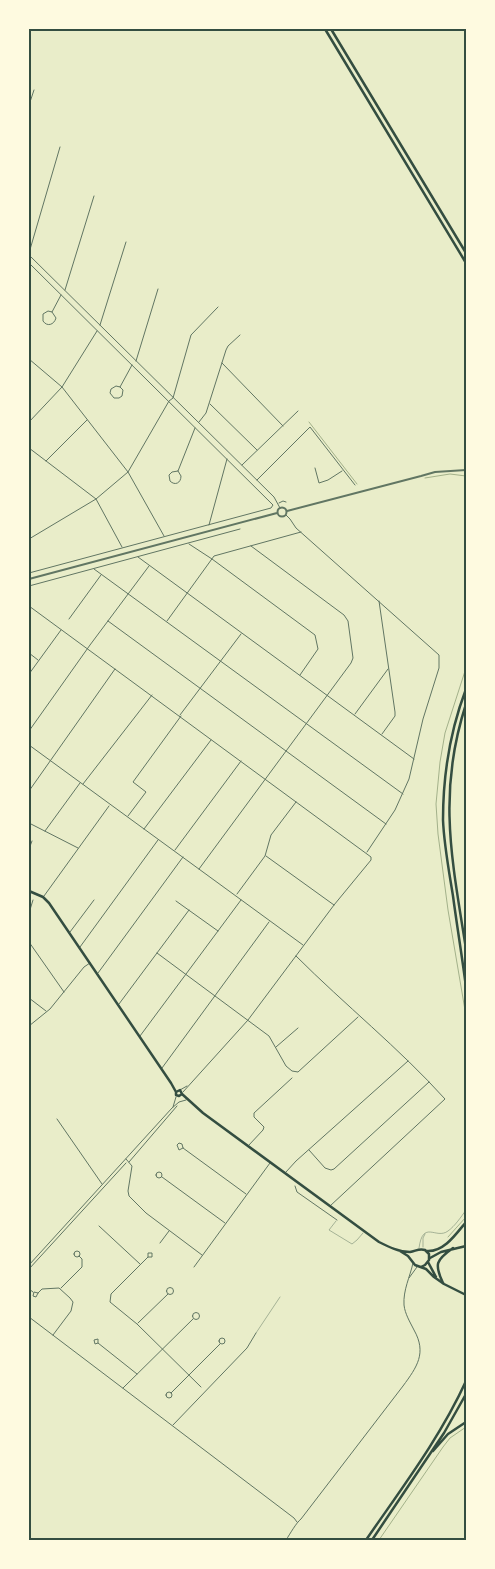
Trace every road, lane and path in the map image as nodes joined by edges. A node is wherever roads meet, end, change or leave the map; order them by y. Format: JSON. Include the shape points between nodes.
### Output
{"nodes":[{"id":1,"x":325,"y":29,"type":"edge"},
{"id":2,"x":330,"y":29,"type":"edge"},
{"id":3,"x":34,"y":90,"type":"dead end"},
{"id":4,"x":29,"y":105,"type":"edge"},
{"id":5,"x":60,"y":148,"type":"dead end"},
{"id":6,"x":94,"y":196,"type":"dead end"},
{"id":7,"x":126,"y":242,"type":"dead end"},
{"id":8,"x":29,"y":252,"type":"edge"},
{"id":9,"x":466,"y":253,"type":"edge"},
{"id":10,"x":29,"y":256,"type":"edge"},
{"id":11,"x":29,"y":263,"type":"edge"},
{"id":12,"x":466,"y":263,"type":"edge"},
{"id":13,"x":158,"y":289,"type":"dead end"},
{"id":14,"x":64,"y":291,"type":"junction"},
{"id":15,"x":61,"y":295,"type":"junction"},
{"id":16,"x":218,"y":307,"type":"dead end"},
{"id":17,"x":52,"y":312,"type":"junction"},
{"id":18,"x":100,"y":326,"type":"junction"},
{"id":19,"x":97,"y":330,"type":"junction"},
{"id":20,"x":240,"y":335,"type":"dead end"},
{"id":21,"x":29,"y":359,"type":"edge"},
{"id":22,"x":136,"y":362,"type":"junction"},
{"id":23,"x":222,"y":363,"type":"junction"},
{"id":24,"x":132,"y":365,"type":"junction"},
{"id":25,"x":120,"y":386,"type":"junction"},
{"id":26,"x":62,"y":387,"type":"junction"},
{"id":27,"x":173,"y":398,"type":"junction"},
{"id":28,"x":169,"y":401,"type":"junction"},
{"id":29,"x":210,"y":403,"type":"junction"},
{"id":30,"x":298,"y":411,"type":"dead end"},
{"id":31,"x":88,"y":420,"type":"junction"},
{"id":32,"x":29,"y":422,"type":"edge"},
{"id":33,"x":198,"y":423,"type":"junction"},
{"id":34,"x":282,"y":426,"type":"junction"},
{"id":35,"x":196,"y":427,"type":"junction"},
{"id":36,"x":29,"y":448,"type":"edge"},
{"id":37,"x":258,"y":450,"type":"junction"},
{"id":38,"x":227,"y":458,"type":"junction"},
{"id":39,"x":46,"y":462,"type":"junction"},
{"id":40,"x":242,"y":466,"type":"junction"},
{"id":41,"x":315,"y":468,"type":"dead end"},
{"id":42,"x":343,"y":470,"type":"junction"},
{"id":43,"x":466,"y":470,"type":"edge"},
{"id":44,"x":178,"y":471,"type":"junction"},
{"id":45,"x":128,"y":472,"type":"junction"},
{"id":46,"x":256,"y":480,"type":"junction"},
{"id":47,"x":355,"y":486,"type":"dead end"},
{"id":48,"x":96,"y":499,"type":"junction"},
{"id":49,"x":286,"y":502,"type":"dead end"},
{"id":50,"x":278,"y":503,"type":"junction"},
{"id":51,"x":280,"y":508,"type":"junction"},
{"id":52,"x":286,"y":511,"type":"junction"},
{"id":53,"x":277,"y":513,"type":"junction"},
{"id":54,"x":286,"y":515,"type":"junction"},
{"id":55,"x":210,"y":525,"type":"junction"},
{"id":56,"x":240,"y":529,"type":"dead end"},
{"id":57,"x":302,"y":532,"type":"junction"},
{"id":58,"x":164,"y":537,"type":"junction"},
{"id":59,"x":29,"y":539,"type":"edge"},
{"id":60,"x":188,"y":544,"type":"junction"},
{"id":61,"x":251,"y":546,"type":"junction"},
{"id":62,"x":123,"y":548,"type":"junction"},
{"id":63,"x":138,"y":557,"type":"junction"},
{"id":64,"x":212,"y":559,"type":"junction"},
{"id":65,"x":150,"y":565,"type":"junction"},
{"id":66,"x":94,"y":568,"type":"junction"},
{"id":67,"x":29,"y":573,"type":"edge"},
{"id":68,"x":101,"y":574,"type":"junction"},
{"id":69,"x":29,"y":579,"type":"edge"},
{"id":70,"x":29,"y":586,"type":"edge"},
{"id":71,"x":187,"y":593,"type":"junction"},
{"id":72,"x":128,"y":594,"type":"junction"},
{"id":73,"x":378,"y":600,"type":"junction"},
{"id":74,"x":29,"y":606,"type":"edge"},
{"id":75,"x":69,"y":619,"type":"dead end"},
{"id":76,"x":108,"y":621,"type":"junction"},
{"id":77,"x":166,"y":622,"type":"junction"},
{"id":78,"x":61,"y":630,"type":"junction"},
{"id":79,"x":241,"y":633,"type":"junction"},
{"id":80,"x":88,"y":649,"type":"junction"},
{"id":81,"x":29,"y":653,"type":"edge"},
{"id":82,"x":39,"y":660,"type":"junction"},
{"id":83,"x":220,"y":661,"type":"junction"},
{"id":84,"x":116,"y":668,"type":"junction"},
{"id":85,"x":388,"y":668,"type":"junction"},
{"id":86,"x":29,"y":674,"type":"edge"},
{"id":87,"x":300,"y":676,"type":"junction"},
{"id":88,"x":200,"y":688,"type":"junction"},
{"id":89,"x":466,"y":689,"type":"edge"},
{"id":90,"x":152,"y":695,"type":"junction"},
{"id":91,"x":327,"y":695,"type":"junction"},
{"id":92,"x":466,"y":704,"type":"edge"},
{"id":93,"x":354,"y":715,"type":"junction"},
{"id":94,"x":180,"y":716,"type":"junction"},
{"id":95,"x":306,"y":724,"type":"junction"},
{"id":96,"x":29,"y":731,"type":"edge"},
{"id":97,"x":381,"y":735,"type":"junction"},
{"id":98,"x":211,"y":739,"type":"junction"},
{"id":99,"x":29,"y":745,"type":"edge"},
{"id":100,"x":286,"y":750,"type":"junction"},
{"id":101,"x":415,"y":759,"type":"junction"},
{"id":102,"x":50,"y":761,"type":"junction"},
{"id":103,"x":241,"y":761,"type":"junction"},
{"id":104,"x":266,"y":779,"type":"junction"},
{"id":105,"x":81,"y":784,"type":"junction"},
{"id":106,"x":466,"y":784,"type":"edge"},
{"id":107,"x":29,"y":791,"type":"edge"},
{"id":108,"x":403,"y":795,"type":"junction"},
{"id":109,"x":296,"y":801,"type":"junction"},
{"id":110,"x":110,"y":805,"type":"junction"},
{"id":111,"x":127,"y":817,"type":"junction"},
{"id":112,"x":29,"y":823,"type":"edge"},
{"id":113,"x":386,"y":824,"type":"junction"},
{"id":114,"x":144,"y":829,"type":"junction"},
{"id":115,"x":45,"y":831,"type":"junction"},
{"id":116,"x":466,"y":835,"type":"edge"},
{"id":117,"x":158,"y":840,"type":"junction"},
{"id":118,"x":32,"y":841,"type":"dead end"},
{"id":119,"x":78,"y":848,"type":"junction"},
{"id":120,"x":29,"y":849,"type":"edge"},
{"id":121,"x":174,"y":851,"type":"junction"},
{"id":122,"x":366,"y":853,"type":"junction"},
{"id":123,"x":265,"y":856,"type":"junction"},
{"id":124,"x":183,"y":857,"type":"junction"},
{"id":125,"x":199,"y":869,"type":"junction"},
{"id":126,"x":29,"y":891,"type":"edge"},
{"id":127,"x":236,"y":896,"type":"junction"},
{"id":128,"x":43,"y":897,"type":"junction"},
{"id":129,"x":33,"y":900,"type":"dead end"},
{"id":130,"x":94,"y":900,"type":"dead end"},
{"id":131,"x":241,"y":900,"type":"junction"},
{"id":132,"x":176,"y":901,"type":"dead end"},
{"id":133,"x":334,"y":905,"type":"junction"},
{"id":134,"x":189,"y":910,"type":"junction"},
{"id":135,"x":29,"y":913,"type":"edge"},
{"id":136,"x":270,"y":921,"type":"junction"},
{"id":137,"x":218,"y":931,"type":"junction"},
{"id":138,"x":70,"y":932,"type":"junction"},
{"id":139,"x":29,"y":942,"type":"edge"},
{"id":140,"x":303,"y":946,"type":"junction"},
{"id":141,"x":80,"y":948,"type":"junction"},
{"id":142,"x":466,"y":949,"type":"edge"},
{"id":143,"x":157,"y":953,"type":"junction"},
{"id":144,"x":296,"y":955,"type":"junction"},
{"id":145,"x":90,"y":963,"type":"junction"},
{"id":146,"x":98,"y":974,"type":"junction"},
{"id":147,"x":187,"y":974,"type":"junction"},
{"id":148,"x":466,"y":987,"type":"edge"},
{"id":149,"x":64,"y":992,"type":"junction"},
{"id":150,"x":215,"y":996,"type":"junction"},
{"id":151,"x":29,"y":998,"type":"edge"},
{"id":152,"x":118,"y":1004,"type":"junction"},
{"id":153,"x":46,"y":1012,"type":"junction"},
{"id":154,"x":359,"y":1016,"type":"junction"},
{"id":155,"x":248,"y":1020,"type":"junction"},
{"id":156,"x":29,"y":1026,"type":"edge"},
{"id":157,"x":298,"y":1028,"type":"dead end"},
{"id":158,"x":140,"y":1036,"type":"junction"},
{"id":159,"x":276,"y":1047,"type":"junction"},
{"id":160,"x":408,"y":1061,"type":"junction"},
{"id":161,"x":161,"y":1068,"type":"junction"},
{"id":162,"x":292,"y":1078,"type":"dead end"},
{"id":163,"x":429,"y":1081,"type":"junction"},
{"id":164,"x":179,"y":1093,"type":"junction"},
{"id":165,"x":187,"y":1101,"type":"junction"},
{"id":166,"x":179,"y":1102,"type":"junction"},
{"id":167,"x":177,"y":1106,"type":"dead end"},
{"id":168,"x":172,"y":1108,"type":"junction"},
{"id":169,"x":57,"y":1119,"type":"dead end"},
{"id":170,"x":248,"y":1146,"type":"junction"},
{"id":171,"x":183,"y":1148,"type":"dead end"},
{"id":172,"x":309,"y":1150,"type":"junction"},
{"id":173,"x":125,"y":1159,"type":"junction"},
{"id":174,"x":270,"y":1162,"type":"junction"},
{"id":175,"x":127,"y":1163,"type":"junction"},
{"id":176,"x":285,"y":1173,"type":"junction"},
{"id":177,"x":162,"y":1177,"type":"dead end"},
{"id":178,"x":102,"y":1184,"type":"junction"},
{"id":179,"x":295,"y":1186,"type":"dead end"},
{"id":180,"x":246,"y":1195,"type":"junction"},
{"id":181,"x":331,"y":1206,"type":"junction"},
{"id":182,"x":466,"y":1210,"type":"edge"},
{"id":183,"x":327,"y":1212,"type":"junction"},
{"id":184,"x":341,"y":1214,"type":"junction"},
{"id":185,"x":337,"y":1220,"type":"junction"},
{"id":186,"x":466,"y":1222,"type":"edge"},
{"id":187,"x":225,"y":1224,"type":"junction"},
{"id":188,"x":99,"y":1226,"type":"dead end"},
{"id":189,"x":170,"y":1231,"type":"junction"},
{"id":190,"x":364,"y":1231,"type":"junction"},
{"id":191,"x":425,"y":1234,"type":"junction"},
{"id":192,"x":160,"y":1243,"type":"dead end"},
{"id":193,"x":466,"y":1246,"type":"edge"},
{"id":194,"x":453,"y":1248,"type":"junction"},
{"id":195,"x":419,"y":1249,"type":"junction"},
{"id":196,"x":398,"y":1250,"type":"junction"},
{"id":197,"x":425,"y":1250,"type":"junction"},
{"id":198,"x":414,"y":1251,"type":"junction"},
{"id":199,"x":202,"y":1255,"type":"junction"},
{"id":200,"x":79,"y":1256,"type":"dead end"},
{"id":201,"x":148,"y":1257,"type":"dead end"},
{"id":202,"x":429,"y":1260,"type":"junction"},
{"id":203,"x":412,"y":1261,"type":"junction"},
{"id":204,"x":140,"y":1264,"type":"junction"},
{"id":205,"x":29,"y":1265,"type":"edge"},
{"id":206,"x":419,"y":1266,"type":"junction"},
{"id":207,"x":194,"y":1267,"type":"dead end"},
{"id":208,"x":29,"y":1269,"type":"edge"},
{"id":209,"x":408,"y":1279,"type":"junction"},
{"id":210,"x":436,"y":1279,"type":"junction"},
{"id":211,"x":443,"y":1283,"type":"junction"},
{"id":212,"x":29,"y":1289,"type":"edge"},
{"id":213,"x":61,"y":1289,"type":"junction"},
{"id":214,"x":33,"y":1293,"type":"junction"},
{"id":215,"x":38,"y":1293,"type":"junction"},
{"id":216,"x":168,"y":1294,"type":"dead end"},
{"id":217,"x":466,"y":1296,"type":"edge"},
{"id":218,"x":280,"y":1297,"type":"dead end"},
{"id":219,"x":29,"y":1317,"type":"edge"},
{"id":220,"x":193,"y":1319,"type":"dead end"},
{"id":221,"x":138,"y":1324,"type":"junction"},
{"id":222,"x":256,"y":1334,"type":"joint"},
{"id":223,"x":53,"y":1336,"type":"junction"},
{"id":224,"x":98,"y":1343,"type":"dead end"},
{"id":225,"x":220,"y":1344,"type":"dead end"},
{"id":226,"x":163,"y":1349,"type":"junction"},
{"id":227,"x":137,"y":1374,"type":"junction"},
{"id":228,"x":189,"y":1374,"type":"junction"},
{"id":229,"x":466,"y":1381,"type":"edge"},
{"id":230,"x":202,"y":1387,"type":"dead end"},
{"id":231,"x":123,"y":1388,"type":"junction"},
{"id":232,"x":171,"y":1393,"type":"dead end"},
{"id":233,"x":466,"y":1394,"type":"edge"},
{"id":234,"x":466,"y":1422,"type":"edge"},
{"id":235,"x":172,"y":1426,"type":"junction"},
{"id":236,"x":430,"y":1454,"type":"junction"},
{"id":237,"x":297,"y":1522,"type":"junction"},
{"id":238,"x":286,"y":1540,"type":"edge"},
{"id":239,"x":366,"y":1540,"type":"edge"},
{"id":240,"x":372,"y":1540,"type":"edge"}],
"edges":[{"from":1,"to":12,"type":"main road"},
{"from":2,"to":9,"type":"main road"},
{"from":3,"to":4,"type":"street"},
{"from":5,"to":8,"type":"street"},
{"from":6,"to":14,"type":"street"},
{"from":7,"to":18,"type":"street"},
{"from":10,"to":14,"type":"street"},
{"from":11,"to":15,"type":"street"},
{"from":13,"to":22,"type":"street"},
{"from":14,"to":18,"type":"street"},
{"from":15,"to":17,"type":"street"},
{"from":15,"to":19,"type":"street"},
{"from":16,"to":27,"type":"street","via":[[191,335]]},
{"from":17,"to":17,"type":"street","via":[[43,314],[46,324],[54,322],[56,315]]},
{"from":18,"to":22,"type":"street"},
{"from":19,"to":24,"type":"street"},
{"from":19,"to":26,"type":"street"},
{"from":20,"to":23,"type":"street","via":[[228,346]]},
{"from":21,"to":26,"type":"street"},
{"from":22,"to":27,"type":"street"},
{"from":23,"to":29,"type":"street"},
{"from":23,"to":34,"type":"street"},
{"from":24,"to":25,"type":"street"},
{"from":24,"to":28,"type":"street"},
{"from":25,"to":25,"type":"street","via":[[110,391],[113,397],[122,396]]},
{"from":26,"to":31,"type":"street"},
{"from":26,"to":32,"type":"street"},
{"from":27,"to":28,"type":"street"},
{"from":27,"to":33,"type":"street"},
{"from":28,"to":35,"type":"street"},
{"from":28,"to":45,"type":"street"},
{"from":29,"to":33,"type":"street"},
{"from":29,"to":37,"type":"street"},
{"from":30,"to":34,"type":"street"},
{"from":31,"to":39,"type":"street"},
{"from":31,"to":45,"type":"street"},
{"from":33,"to":40,"type":"street"},
{"from":34,"to":37,"type":"street"},
{"from":35,"to":38,"type":"street"},
{"from":35,"to":44,"type":"street"},
{"from":36,"to":39,"type":"street"},
{"from":37,"to":40,"type":"street"},
{"from":38,"to":55,"type":"street"},
{"from":38,"to":55,"type":"street","via":[[273,505]]},
{"from":39,"to":48,"type":"street"},
{"from":40,"to":46,"type":"street"},
{"from":41,"to":42,"type":"street","via":[[319,483]]},
{"from":42,"to":46,"type":"street","via":[[310,427]]},
{"from":42,"to":47,"type":"street"},
{"from":43,"to":52,"type":"street","via":[[428,474]]},
{"from":44,"to":44,"type":"street","via":[[169,475],[171,482],[181,480]]},
{"from":45,"to":48,"type":"street"},
{"from":45,"to":58,"type":"street"},
{"from":46,"to":50,"type":"street"},
{"from":48,"to":59,"type":"street"},
{"from":48,"to":62,"type":"street"},
{"from":49,"to":50,"type":"street"},
{"from":50,"to":51,"type":"street"},
{"from":51,"to":52,"type":"street"},
{"from":51,"to":53,"type":"street"},
{"from":52,"to":54,"type":"street"},
{"from":53,"to":54,"type":"street","via":[[282,517]]},
{"from":53,"to":69,"type":"street"},
{"from":54,"to":57,"type":"street"},
{"from":55,"to":58,"type":"street"},
{"from":56,"to":60,"type":"street"},
{"from":57,"to":61,"type":"street"},
{"from":57,"to":73,"type":"street"},
{"from":58,"to":62,"type":"street"},
{"from":60,"to":63,"type":"street"},
{"from":60,"to":64,"type":"street"},
{"from":61,"to":64,"type":"street"},
{"from":61,"to":91,"type":"street","via":[[346,617],[353,658]]},
{"from":62,"to":67,"type":"street"},
{"from":63,"to":65,"type":"street"},
{"from":63,"to":66,"type":"street"},
{"from":64,"to":71,"type":"street"},
{"from":64,"to":87,"type":"street","via":[[314,635],[318,649]]},
{"from":65,"to":71,"type":"street"},
{"from":65,"to":72,"type":"street"},
{"from":66,"to":68,"type":"street"},
{"from":66,"to":70,"type":"street"},
{"from":68,"to":72,"type":"street"},
{"from":68,"to":75,"type":"street"},
{"from":71,"to":77,"type":"street"},
{"from":71,"to":79,"type":"street"},
{"from":72,"to":76,"type":"street"},
{"from":72,"to":77,"type":"street"},
{"from":73,"to":85,"type":"street"},
{"from":73,"to":101,"type":"street","via":[[439,656],[439,668]]},
{"from":74,"to":78,"type":"street"},
{"from":76,"to":80,"type":"street"},
{"from":76,"to":88,"type":"street"},
{"from":77,"to":83,"type":"street"},
{"from":78,"to":80,"type":"street"},
{"from":78,"to":82,"type":"street"},
{"from":79,"to":83,"type":"street"},
{"from":79,"to":87,"type":"street"},
{"from":80,"to":84,"type":"street"},
{"from":80,"to":96,"type":"street"},
{"from":81,"to":82,"type":"street"},
{"from":82,"to":86,"type":"street"},
{"from":83,"to":88,"type":"street"},
{"from":83,"to":95,"type":"street"},
{"from":84,"to":90,"type":"street"},
{"from":84,"to":102,"type":"street"},
{"from":85,"to":93,"type":"street"},
{"from":85,"to":97,"type":"street","via":[[395,716]]},
{"from":87,"to":91,"type":"street"},
{"from":88,"to":94,"type":"street"},
{"from":88,"to":100,"type":"street"},
{"from":89,"to":148,"type":"main road","via":[[446,764],[443,821]]},
{"from":90,"to":94,"type":"street"},
{"from":90,"to":105,"type":"street"},
{"from":91,"to":93,"type":"street"},
{"from":91,"to":95,"type":"street"},
{"from":92,"to":142,"type":"main road","via":[[451,766],[449,821]]},
{"from":93,"to":97,"type":"street"},
{"from":94,"to":98,"type":"street"},
{"from":94,"to":111,"type":"street","via":[[132,782],[146,792]]},
{"from":95,"to":100,"type":"street"},
{"from":95,"to":108,"type":"street"},
{"from":97,"to":101,"type":"street"},
{"from":98,"to":103,"type":"street"},
{"from":98,"to":114,"type":"street"},
{"from":99,"to":102,"type":"street"},
{"from":100,"to":104,"type":"street"},
{"from":100,"to":113,"type":"street"},
{"from":101,"to":108,"type":"street"},
{"from":102,"to":105,"type":"street"},
{"from":102,"to":107,"type":"street"},
{"from":103,"to":104,"type":"street"},
{"from":103,"to":121,"type":"street"},
{"from":104,"to":109,"type":"street"},
{"from":104,"to":125,"type":"street"},
{"from":105,"to":110,"type":"street"},
{"from":105,"to":115,"type":"street"},
{"from":106,"to":116,"type":"street"},
{"from":108,"to":113,"type":"street"},
{"from":109,"to":122,"type":"street"},
{"from":109,"to":123,"type":"street","via":[[271,835]]},
{"from":110,"to":111,"type":"street"},
{"from":110,"to":119,"type":"street"},
{"from":111,"to":114,"type":"street"},
{"from":112,"to":115,"type":"street"},
{"from":113,"to":122,"type":"street"},
{"from":114,"to":117,"type":"street"},
{"from":115,"to":119,"type":"street"},
{"from":117,"to":121,"type":"street"},
{"from":117,"to":141,"type":"street"},
{"from":118,"to":120,"type":"street"},
{"from":119,"to":128,"type":"street"},
{"from":121,"to":124,"type":"street"},
{"from":122,"to":133,"type":"street","via":[[371,860]]},
{"from":123,"to":127,"type":"street"},
{"from":123,"to":133,"type":"street"},
{"from":124,"to":125,"type":"street"},
{"from":124,"to":146,"type":"street"},
{"from":125,"to":127,"type":"street"},
{"from":126,"to":128,"type":"main road"},
{"from":127,"to":131,"type":"street"},
{"from":128,"to":138,"type":"main road"},
{"from":129,"to":135,"type":"street"},
{"from":130,"to":138,"type":"street"},
{"from":131,"to":136,"type":"street"},
{"from":131,"to":137,"type":"street"},
{"from":132,"to":134,"type":"street"},
{"from":133,"to":140,"type":"street"},
{"from":134,"to":137,"type":"street"},
{"from":134,"to":143,"type":"street"},
{"from":136,"to":140,"type":"street"},
{"from":136,"to":150,"type":"street"},
{"from":137,"to":147,"type":"street"},
{"from":138,"to":141,"type":"main road"},
{"from":139,"to":149,"type":"street"},
{"from":140,"to":144,"type":"street"},
{"from":141,"to":145,"type":"main road"},
{"from":143,"to":147,"type":"street"},
{"from":143,"to":152,"type":"street"},
{"from":144,"to":154,"type":"street"},
{"from":144,"to":155,"type":"street"},
{"from":145,"to":146,"type":"main road"},
{"from":145,"to":149,"type":"street"},
{"from":146,"to":152,"type":"main road"},
{"from":147,"to":150,"type":"street"},
{"from":147,"to":158,"type":"street"},
{"from":149,"to":153,"type":"street"},
{"from":150,"to":155,"type":"street"},
{"from":150,"to":161,"type":"street"},
{"from":151,"to":153,"type":"street"},
{"from":152,"to":158,"type":"main road"},
{"from":153,"to":156,"type":"street"},
{"from":154,"to":159,"type":"street","via":[[298,1072],[286,1066]]},
{"from":154,"to":160,"type":"street"},
{"from":155,"to":159,"type":"street"},
{"from":155,"to":164,"type":"street"},
{"from":157,"to":159,"type":"street"},
{"from":158,"to":161,"type":"main road"},
{"from":160,"to":163,"type":"street"},
{"from":160,"to":172,"type":"street"},
{"from":161,"to":164,"type":"main road"},
{"from":162,"to":170,"type":"street","via":[[254,1113],[264,1127]]},
{"from":163,"to":172,"type":"street","via":[[334,1169],[325,1168]]},
{"from":163,"to":181,"type":"street","via":[[445,1099]]},
{"from":164,"to":165,"type":"main road"},
{"from":164,"to":166,"type":"street"},
{"from":164,"to":168,"type":"street"},
{"from":165,"to":166,"type":"street"},
{"from":165,"to":170,"type":"main road"},
{"from":166,"to":168,"type":"street"},
{"from":167,"to":175,"type":"street"},
{"from":168,"to":173,"type":"street"},
{"from":169,"to":178,"type":"street"},
{"from":170,"to":174,"type":"main road"},
{"from":171,"to":180,"type":"street"},
{"from":172,"to":176,"type":"street"},
{"from":173,"to":175,"type":"street"},
{"from":173,"to":178,"type":"street"},
{"from":174,"to":176,"type":"main road"},
{"from":174,"to":180,"type":"street"},
{"from":175,"to":189,"type":"street","via":[[132,1166],[129,1196]]},
{"from":175,"to":208,"type":"street"},
{"from":176,"to":181,"type":"main road"},
{"from":177,"to":187,"type":"street"},
{"from":178,"to":205,"type":"street"},
{"from":179,"to":183,"type":"street","via":[[297,1192]]},
{"from":180,"to":187,"type":"street"},
{"from":181,"to":183,"type":"street"},
{"from":181,"to":184,"type":"main road"},
{"from":182,"to":191,"type":"lane","via":[[446,1232]]},
{"from":183,"to":185,"type":"street"},
{"from":184,"to":185,"type":"lane"},
{"from":184,"to":190,"type":"main road"},
{"from":185,"to":190,"type":"lane","via":[[329,1230],[352,1244]]},
{"from":186,"to":197,"type":"main road","via":[[444,1246],[433,1251]]},
{"from":187,"to":199,"type":"street"},
{"from":188,"to":204,"type":"street"},
{"from":189,"to":192,"type":"street"},
{"from":189,"to":199,"type":"street"},
{"from":190,"to":196,"type":"main road"},
{"from":191,"to":195,"type":"lane","via":[[420,1238]]},
{"from":191,"to":197,"type":"lane"},
{"from":193,"to":194,"type":"main road"},
{"from":194,"to":202,"type":"main road","via":[[437,1253]]},
{"from":194,"to":211,"type":"main road","via":[[438,1263],[437,1270]]},
{"from":195,"to":197,"type":"main road"},
{"from":195,"to":198,"type":"main road"},
{"from":196,"to":198,"type":"main road"},
{"from":196,"to":203,"type":"main road"},
{"from":197,"to":202,"type":"main road"},
{"from":198,"to":203,"type":"main road"},
{"from":199,"to":207,"type":"street"},
{"from":200,"to":213,"type":"street","via":[[82,1267]]},
{"from":201,"to":204,"type":"street"},
{"from":202,"to":206,"type":"main road"},
{"from":202,"to":210,"type":"main road"},
{"from":203,"to":206,"type":"main road"},
{"from":203,"to":209,"type":"street"},
{"from":204,"to":221,"type":"street","via":[[110,1297],[112,1304]]},
{"from":206,"to":209,"type":"street"},
{"from":206,"to":210,"type":"main road","via":[[426,1268]]},
{"from":209,"to":237,"type":"street","via":[[404,1308],[420,1343],[417,1364]]},
{"from":210,"to":211,"type":"main road"},
{"from":211,"to":217,"type":"main road"},
{"from":212,"to":214,"type":"street"},
{"from":213,"to":215,"type":"street","via":[[42,1289]]},
{"from":213,"to":223,"type":"street","via":[[74,1305]]},
{"from":214,"to":215,"type":"street"},
{"from":214,"to":215,"type":"street","via":[[36,1297]]},
{"from":216,"to":221,"type":"street"},
{"from":218,"to":222,"type":"lane"},
{"from":219,"to":223,"type":"street"},
{"from":220,"to":226,"type":"street"},
{"from":221,"to":226,"type":"street"},
{"from":222,"to":235,"type":"street","via":[[247,1348]]},
{"from":223,"to":231,"type":"street"},
{"from":224,"to":227,"type":"street"},
{"from":225,"to":228,"type":"street"},
{"from":226,"to":227,"type":"street"},
{"from":226,"to":228,"type":"street"},
{"from":227,"to":231,"type":"street"},
{"from":228,"to":230,"type":"street"},
{"from":228,"to":232,"type":"street"},
{"from":229,"to":239,"type":"main road","via":[[435,1437]]},
{"from":231,"to":235,"type":"street"},
{"from":233,"to":236,"type":"main road"},
{"from":234,"to":236,"type":"main road","via":[[448,1434]]},
{"from":235,"to":237,"type":"street"},
{"from":236,"to":240,"type":"main road"},
{"from":237,"to":238,"type":"street"}]}
